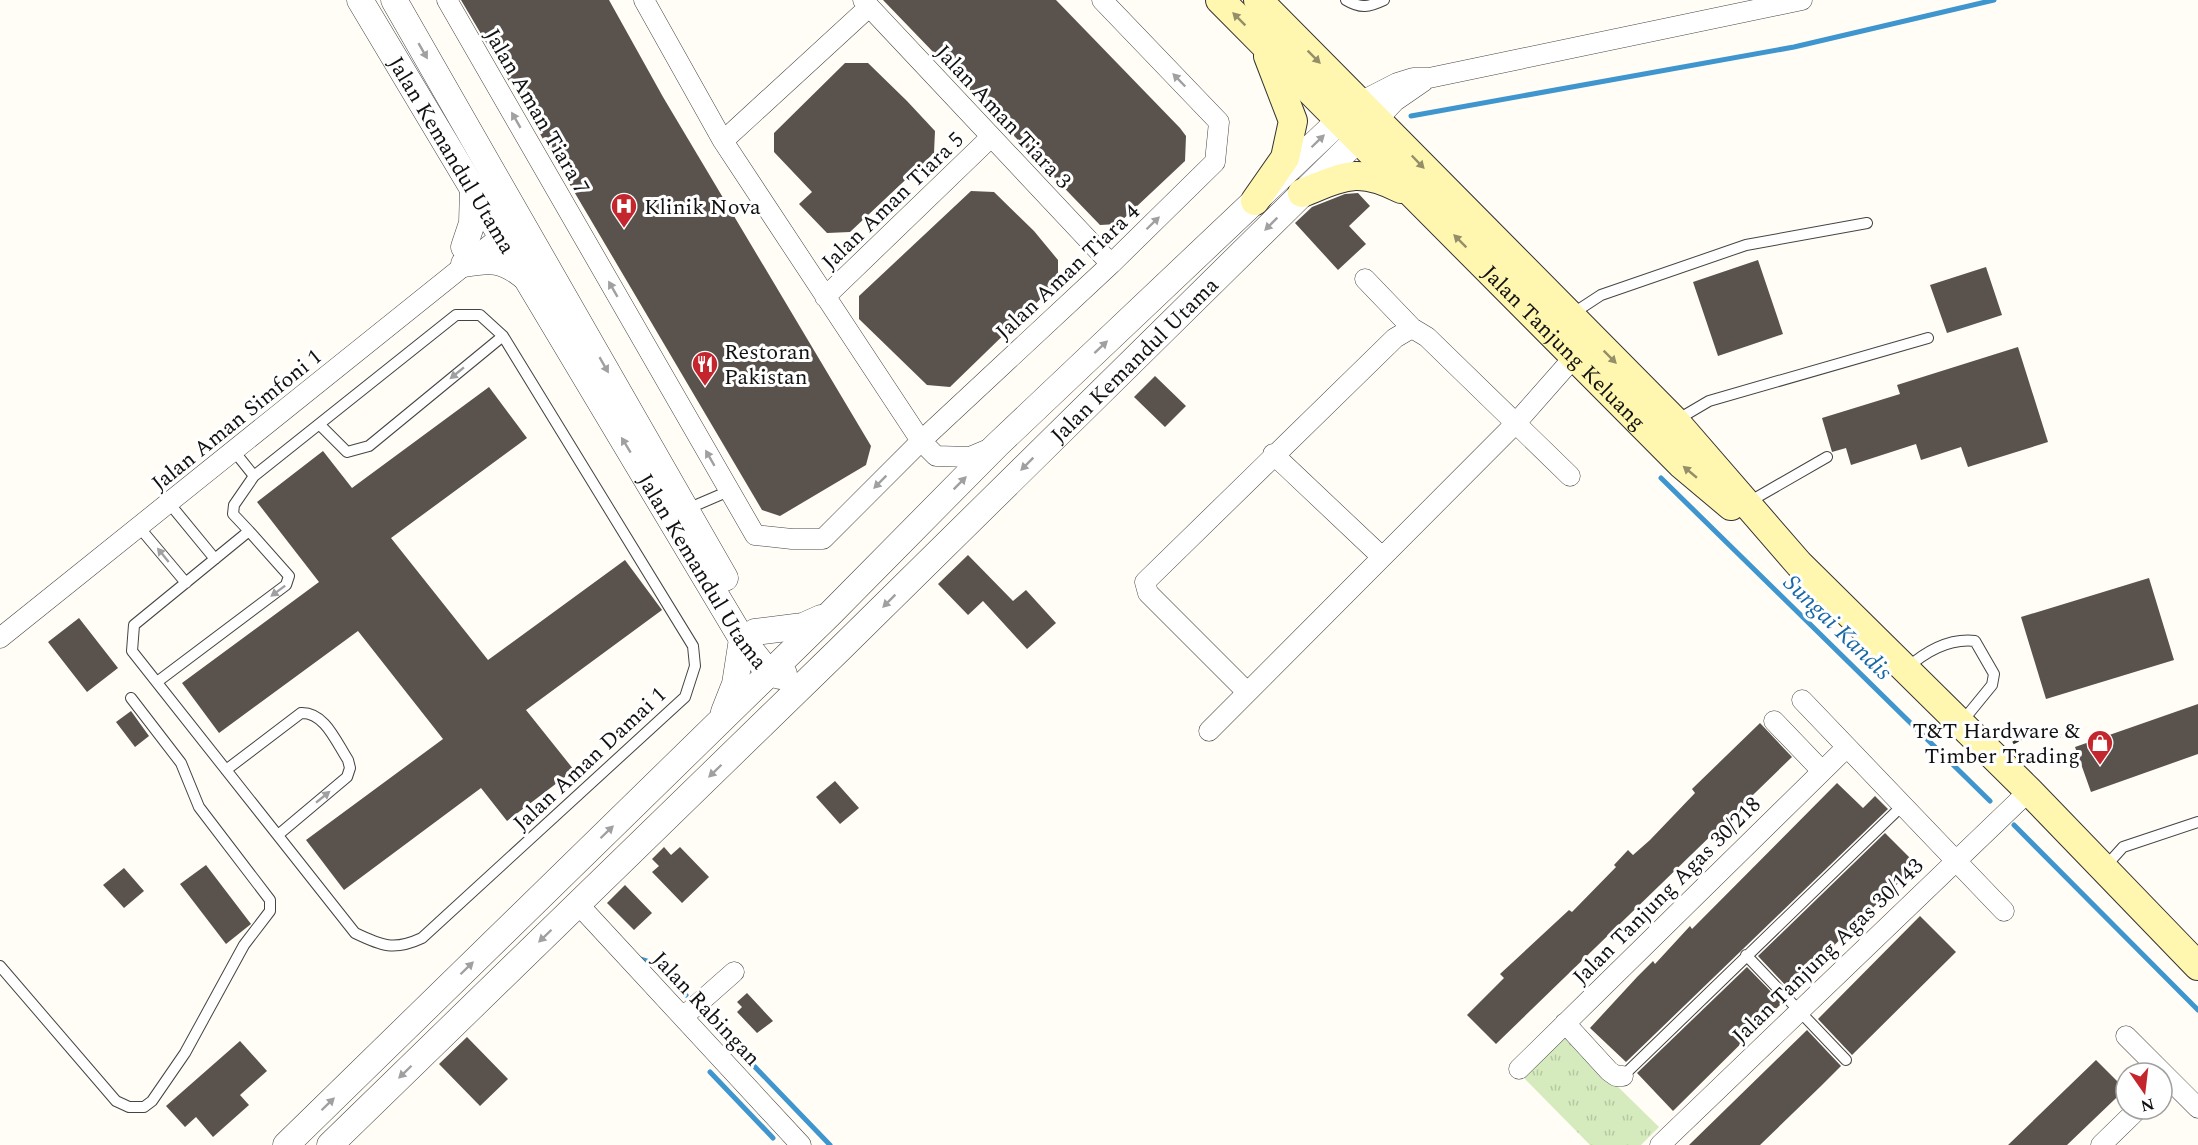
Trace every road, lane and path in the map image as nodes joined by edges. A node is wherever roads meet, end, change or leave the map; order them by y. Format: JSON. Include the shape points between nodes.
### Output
{"nodes":[{"id":1,"x":360,"y":0,"type":"edge"},
{"id":2,"x":394,"y":0,"type":"edge"},
{"id":3,"x":447,"y":0,"type":"edge"},
{"id":4,"x":644,"y":0,"type":"edge"},
{"id":5,"x":1102,"y":0,"type":"edge"},
{"id":6,"x":1220,"y":0,"type":"edge"},
{"id":7,"x":1258,"y":0,"type":"edge"},
{"id":8,"x":1346,"y":0,"type":"edge"},
{"id":9,"x":1384,"y":0,"type":"edge"},
{"id":10,"x":1802,"y":0,"type":"edge"},
{"id":11,"x":866,"y":3,"type":"edge"},
{"id":12,"x":1265,"y":45,"type":"junction"},
{"id":13,"x":1358,"y":121,"type":"junction"},
{"id":14,"x":991,"y":137,"type":"junction"},
{"id":15,"x":723,"y":141,"type":"junction"},
{"id":16,"x":473,"y":187,"type":"junction"},
{"id":17,"x":1302,"y":193,"type":"junction"},
{"id":18,"x":1416,"y":197,"type":"junction"},
{"id":19,"x":508,"y":198,"type":"junction"},
{"id":20,"x":1255,"y":201,"type":"junction"},
{"id":21,"x":1867,"y":223,"type":"dead end"},
{"id":22,"x":500,"y":228,"type":"junction"},
{"id":23,"x":531,"y":238,"type":"junction"},
{"id":24,"x":464,"y":256,"type":"junction"},
{"id":25,"x":1111,"y":264,"type":"junction"},
{"id":26,"x":526,"y":277,"type":"junction"},
{"id":27,"x":1365,"y":279,"type":"dead end"},
{"id":28,"x":825,"y":297,"type":"junction"},
{"id":29,"x":1569,"y":316,"type":"junction"},
{"id":30,"x":1412,"y":328,"type":"junction"},
{"id":31,"x":502,"y":336,"type":"junction"},
{"id":32,"x":1928,"y":338,"type":"dead end"},
{"id":33,"x":1575,"y":356,"type":"junction"},
{"id":34,"x":1675,"y":421,"type":"junction"},
{"id":35,"x":1515,"y":423,"type":"junction"},
{"id":36,"x":319,"y":424,"type":"junction"},
{"id":37,"x":921,"y":441,"type":"junction"},
{"id":38,"x":997,"y":445,"type":"junction"},
{"id":39,"x":234,"y":451,"type":"junction"},
{"id":40,"x":1273,"y":454,"type":"junction"},
{"id":41,"x":1827,"y":457,"type":"dead end"},
{"id":42,"x":254,"y":476,"type":"junction"},
{"id":43,"x":1570,"y":476,"type":"dead end"},
{"id":44,"x":729,"y":491,"type":"junction"},
{"id":45,"x":169,"y":503,"type":"junction"},
{"id":46,"x":1747,"y":503,"type":"junction"},
{"id":47,"x":687,"y":509,"type":"junction"},
{"id":48,"x":139,"y":527,"type":"junction"},
{"id":49,"x":249,"y":531,"type":"junction"},
{"id":50,"x":1382,"y":557,"type":"junction"},
{"id":51,"x":215,"y":559,"type":"junction"},
{"id":52,"x":1799,"y":564,"type":"junction"},
{"id":53,"x":186,"y":583,"type":"junction"},
{"id":54,"x":830,"y":614,"type":"junction"},
{"id":55,"x":0,"y":623,"type":"edge"},
{"id":56,"x":748,"y":635,"type":"junction"},
{"id":57,"x":0,"y":638,"type":"edge"},
{"id":58,"x":839,"y":650,"type":"junction"},
{"id":59,"x":1906,"y":669,"type":"junction"},
{"id":60,"x":775,"y":671,"type":"junction"},
{"id":61,"x":157,"y":682,"type":"junction"},
{"id":62,"x":1247,"y":692,"type":"junction"},
{"id":63,"x":131,"y":698,"type":"dead end"},
{"id":64,"x":1802,"y":700,"type":"dead end"},
{"id":65,"x":722,"y":718,"type":"junction"},
{"id":66,"x":1774,"y":721,"type":"dead end"},
{"id":67,"x":1961,"y":724,"type":"junction"},
{"id":68,"x":757,"y":730,"type":"junction"},
{"id":69,"x":1209,"y":731,"type":"dead end"},
{"id":70,"x":2080,"y":739,"type":"dead end"},
{"id":71,"x":1847,"y":747,"type":"junction"},
{"id":72,"x":1996,"y":759,"type":"junction"},
{"id":73,"x":226,"y":770,"type":"junction"},
{"id":74,"x":1822,"y":771,"type":"junction"},
{"id":75,"x":2029,"y":791,"type":"junction"},
{"id":76,"x":1903,"y":805,"type":"junction"},
{"id":77,"x":2198,"y":822,"type":"edge"},
{"id":78,"x":278,"y":835,"type":"junction"},
{"id":79,"x":1955,"y":859,"type":"junction"},
{"id":80,"x":2105,"y":868,"type":"junction"},
{"id":81,"x":578,"y":904,"type":"junction"},
{"id":82,"x":2004,"y":911,"type":"dead end"},
{"id":83,"x":1746,"y":954,"type":"junction"},
{"id":84,"x":0,"y":966,"type":"edge"},
{"id":85,"x":2198,"y":966,"type":"edge"},
{"id":86,"x":734,"y":972,"type":"dead end"},
{"id":87,"x":1799,"y":1011,"type":"junction"},
{"id":88,"x":683,"y":1017,"type":"junction"},
{"id":89,"x":1565,"y":1023,"type":"junction"},
{"id":90,"x":2126,"y":1036,"type":"dead end"},
{"id":91,"x":1846,"y":1060,"type":"dead end"},
{"id":92,"x":2147,"y":1061,"type":"edge"},
{"id":93,"x":1519,"y":1069,"type":"dead end"},
{"id":94,"x":1623,"y":1076,"type":"joint"},
{"id":95,"x":2174,"y":1089,"type":"edge"},
{"id":96,"x":2198,"y":1108,"type":"edge"},
{"id":97,"x":2126,"y":1121,"type":"edge"},
{"id":98,"x":286,"y":1145,"type":"edge"},
{"id":99,"x":330,"y":1145,"type":"edge"},
{"id":100,"x":801,"y":1145,"type":"edge"},
{"id":101,"x":1660,"y":1145,"type":"edge"},
{"id":102,"x":2101,"y":1145,"type":"edge"}],
"edges":[{"from":1,"to":16,"type":"street","name":"Jalan Kemandul Utama"},
{"from":2,"to":19,"type":"street","name":"Jalan Kemandul Utama","one_way":true},
{"from":44,"to":3,"type":"street","name":"Jalan Aman Tiara 7","one_way":true},
{"from":4,"to":15,"type":"street"},
{"from":25,"to":5,"type":"street","name":"Jalan Aman Tiara 4","one_way":true,"via":[[1215,162],[1220,122]]},
{"from":12,"to":6,"type":"main road","one_way":true},
{"from":7,"to":13,"type":"main road","one_way":true},
{"from":8,"to":9,"type":"lane","via":[[1358,7]]},
{"from":10,"to":13,"type":"street","via":[[1429,78],[1413,78],[1397,83]]},
{"from":11,"to":14,"type":"street","name":"Jalan Aman Tiara 3"},
{"from":11,"to":15,"type":"street"},
{"from":12,"to":13,"type":"main road"},
{"from":12,"to":20,"type":"main road","via":[[1293,121],[1285,158]]},
{"from":13,"to":17,"type":"street","name":"Jalan Kemandul Utama"},
{"from":13,"to":18,"type":"main road","name":"Jalan Tanjung Keluang"},
{"from":20,"to":13,"type":"street","name":"Jalan Kemandul Utama","one_way":true},
{"from":13,"to":29,"type":"main road","name":"Jalan Tanjung Keluang","one_way":true},
{"from":14,"to":25,"type":"street","name":"Jalan Aman Tiara 3"},
{"from":14,"to":28,"type":"street","name":"Jalan Aman Tiara 5"},
{"from":15,"to":28,"type":"street"},
{"from":16,"to":22,"type":"street","name":"Jalan Kemandul Utama"},
{"from":16,"to":24,"type":"street","via":[[472,223]]},
{"from":17,"to":18,"type":"main road","via":[[1345,176],[1362,175],[1379,178]]},
{"from":17,"to":58,"type":"street","name":"Jalan Kemandul Utama","one_way":true},
{"from":33,"to":18,"type":"main road","name":"Jalan Tanjung Keluang","one_way":true},
{"from":19,"to":22,"type":"street"},
{"from":19,"to":23,"type":"street","name":"Jalan Kemandul Utama"},
{"from":38,"to":20,"type":"street","name":"Jalan Kemandul Utama","one_way":true},
{"from":21,"to":29,"type":"lane","via":[[1746,245],[1601,295]]},
{"from":22,"to":23,"type":"street"},
{"from":22,"to":24,"type":"street","name":"Jalan Aman Simfoni 1"},
{"from":22,"to":26,"type":"street","name":"Jalan Kemandul Utama"},
{"from":23,"to":47,"type":"street","name":"Jalan Kemandul Utama","one_way":true},
{"from":24,"to":26,"type":"street","via":[[510,265]]},
{"from":24,"to":39,"type":"street","name":"Jalan Aman Simfoni 1"},
{"from":24,"to":55,"type":"street","name":"Jalan Aman Simfoni 1"},
{"from":25,"to":37,"type":"street","name":"Jalan Aman Tiara 4"},
{"from":56,"to":26,"type":"street","name":"Jalan Kemandul Utama","one_way":true},
{"from":27,"to":30,"type":"street"},
{"from":28,"to":37,"type":"street"},
{"from":29,"to":34,"type":"main road","name":"Jalan Tanjung Keluang","one_way":true},
{"from":30,"to":35,"type":"street","via":[[1427,337]]},
{"from":30,"to":40,"type":"street","via":[[1395,338]]},
{"from":31,"to":36,"type":"lane","name":"Jalan Aman Damai 1","via":[[480,315],[456,315]]},
{"from":31,"to":36,"type":"lane","one_way":true,"via":[[369,446],[347,452]]},
{"from":31,"to":78,"type":"lane","name":"Jalan Aman Damai 1","via":[[693,646],[695,666],[685,697],[422,938],[403,947],[377,944],[355,933]]},
{"from":32,"to":34,"type":"lane","via":[[1709,401]]},
{"from":33,"to":35,"type":"street"},
{"from":52,"to":33,"type":"main road","name":"Jalan Tanjung Keluang","one_way":true,"via":[[1681,464]]},
{"from":34,"to":46,"type":"main road","name":"Jalan Tanjung Keluang"},
{"from":35,"to":43,"type":"street"},
{"from":35,"to":50,"type":"street"},
{"from":36,"to":42,"type":"lane","name":"Jalan Aman Damai 1"},
{"from":37,"to":38,"type":"street","via":[[936,456],[970,458]]},
{"from":37,"to":44,"type":"street","name":"Jalan Aman Tiara 7","one_way":true,"via":[[823,538],[755,535]]},
{"from":54,"to":38,"type":"street","name":"Jalan Kemandul Utama","one_way":true},
{"from":39,"to":42,"type":"lane"},
{"from":39,"to":45,"type":"street","name":"Jalan Aman Simfoni 1"},
{"from":40,"to":50,"type":"street"},
{"from":40,"to":62,"type":"street","via":[[1145,582],[1149,593]]},
{"from":41,"to":46,"type":"lane"},
{"from":42,"to":49,"type":"lane","name":"Jalan Aman Damai 1","via":[[234,505],[233,514]]},
{"from":44,"to":47,"type":"lane"},
{"from":45,"to":48,"type":"street","name":"Jalan Aman Simfoni 1"},
{"from":45,"to":51,"type":"lane"},
{"from":46,"to":52,"type":"main road","name":"Jalan Tanjung Keluang"},
{"from":47,"to":56,"type":"street","name":"Jalan Kemandul Utama"},
{"from":53,"to":48,"type":"lane","one_way":true},
{"from":48,"to":57,"type":"street","name":"Jalan Aman Simfoni 1"},
{"from":49,"to":51,"type":"lane","name":"Jalan Aman Damai 1"},
{"from":49,"to":61,"type":"lane","one_way":true,"via":[[289,576],[286,585]]},
{"from":50,"to":62,"type":"street"},
{"from":51,"to":53,"type":"lane","name":"Jalan Aman Damai 1"},
{"from":52,"to":59,"type":"main road","name":"Jalan Tanjung Keluang"},
{"from":53,"to":61,"type":"lane","name":"Jalan Aman Damai 1","via":[[134,625],[132,651]]},
{"from":54,"to":56,"type":"street","via":[[803,626]]},
{"from":54,"to":60,"type":"street","name":"Jalan Kemandul Utama"},
{"from":56,"to":60,"type":"street","name":"Jalan Kemandul Utama"},
{"from":56,"to":65,"type":"street"},
{"from":58,"to":60,"type":"street","name":"Jalan Kemandul Utama"},
{"from":58,"to":68,"type":"street"},
{"from":59,"to":67,"type":"main road","name":"Jalan Tanjung Keluang"},
{"from":59,"to":67,"type":"lane","via":[[1924,652],[1962,640],[1975,641],[1994,674],[1992,685]]},
{"from":60,"to":65,"type":"street","name":"Jalan Kemandul Utama"},
{"from":60,"to":68,"type":"street"},
{"from":61,"to":73,"type":"lane","name":"Jalan Aman Damai 1"},
{"from":62,"to":69,"type":"street"},
{"from":63,"to":84,"type":"lane","via":[[181,763],[199,807],[270,900],[270,911],[244,945],[185,1053],[144,1107],[129,1107],[116,1101]]},
{"from":64,"to":71,"type":"street"},
{"from":98,"to":65,"type":"street","name":"Jalan Kemandul Utama","one_way":true},
{"from":66,"to":74,"type":"street"},
{"from":67,"to":72,"type":"main road","name":"Jalan Tanjung Keluang"},
{"from":68,"to":81,"type":"street","one_way":true},
{"from":70,"to":72,"type":"path","via":[[2034,732],[2016,740]]},
{"from":71,"to":74,"type":"street","name":"Jalan Tanjung Agas 30/218"},
{"from":71,"to":76,"type":"street"},
{"from":72,"to":75,"type":"main road","name":"Jalan Tanjung Keluang"},
{"from":73,"to":78,"type":"lane","name":"Jalan Aman Damai 1"},
{"from":78,"to":73,"type":"lane","one_way":true,"via":[[347,777],[348,760],[322,720],[311,712],[301,713]]},
{"from":74,"to":89,"type":"street","name":"Jalan Tanjung Agas 30/218"},
{"from":75,"to":79,"type":"street","name":"Jalan Tanjung Agas 30/143"},
{"from":75,"to":80,"type":"main road","name":"Jalan Tanjung Keluang"},
{"from":76,"to":79,"type":"street"},
{"from":76,"to":83,"type":"lane"},
{"from":77,"to":80,"type":"lane","via":[[2123,847]]},
{"from":79,"to":82,"type":"street"},
{"from":79,"to":87,"type":"street","name":"Jalan Tanjung Agas 30/143"},
{"from":80,"to":85,"type":"main road","name":"Jalan Tanjung Keluang"},
{"from":81,"to":88,"type":"street","name":"Jalan Rabingan"},
{"from":81,"to":99,"type":"street","one_way":true},
{"from":83,"to":87,"type":"lane"},
{"from":83,"to":94,"type":"lane"},
{"from":86,"to":88,"type":"street"},
{"from":87,"to":91,"type":"lane"},
{"from":87,"to":101,"type":"street","name":"Jalan Tanjung Agas 30/143"},
{"from":88,"to":100,"type":"street","name":"Jalan Rabingan"},
{"from":89,"to":93,"type":"street","name":"Jalan Tanjung Agas 30/218"},
{"from":89,"to":94,"type":"street","via":[[1609,1071]]},
{"from":90,"to":92,"type":"street"},
{"from":95,"to":96,"type":"street"},
{"from":97,"to":102,"type":"street"}]}
